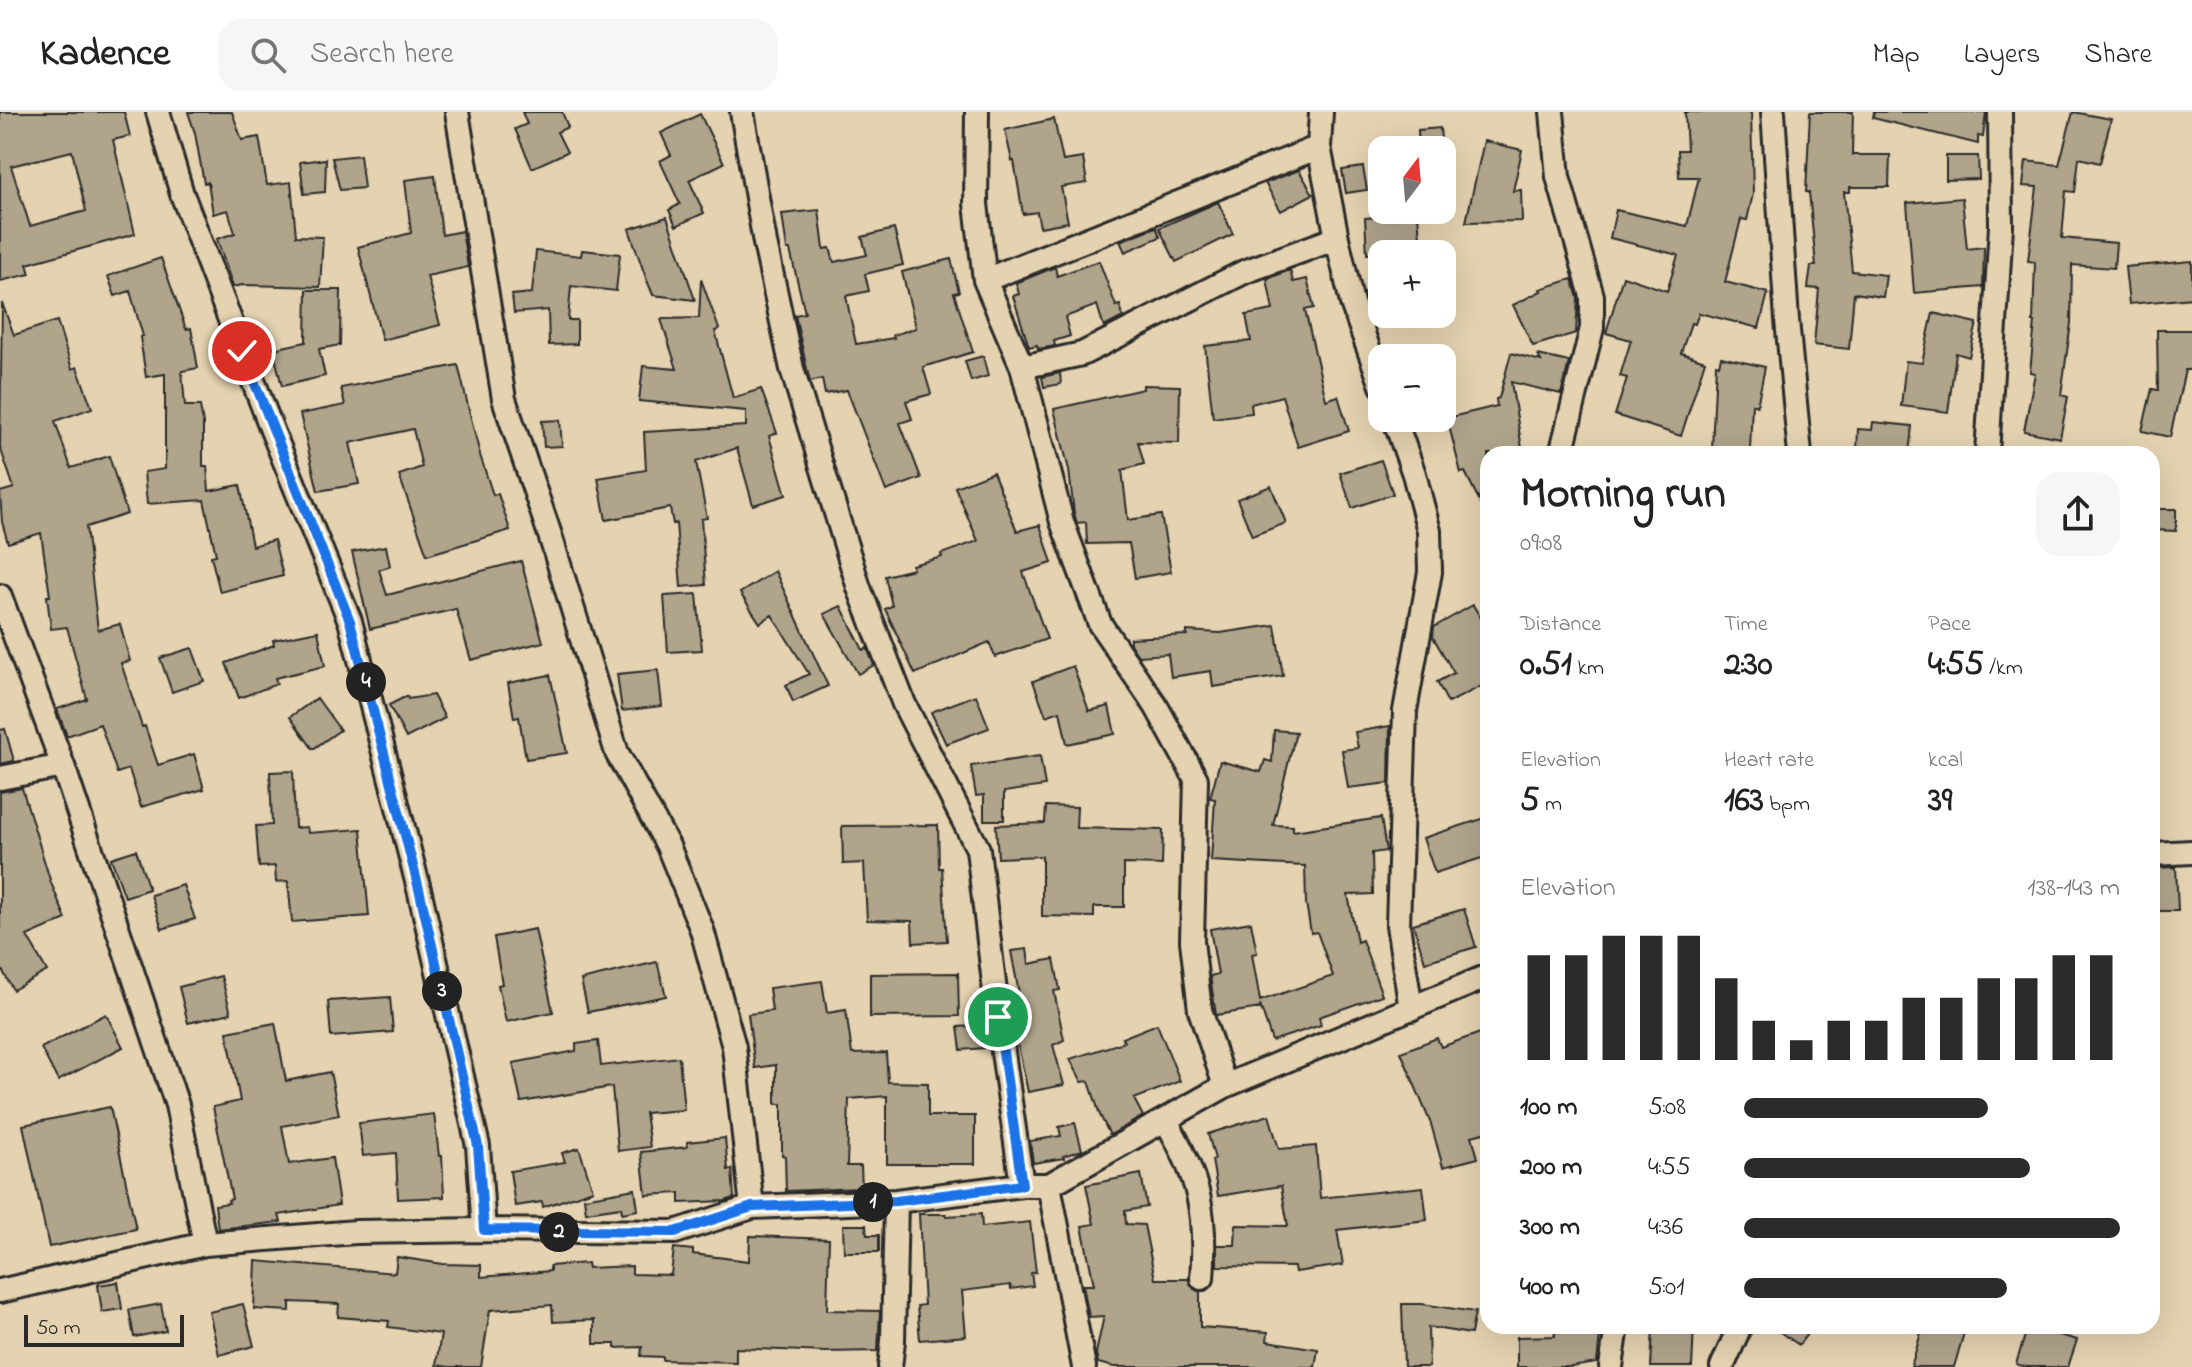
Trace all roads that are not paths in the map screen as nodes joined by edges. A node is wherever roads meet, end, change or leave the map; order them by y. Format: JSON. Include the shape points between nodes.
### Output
{"nodes":[{"id":1,"x":158,"y":112,"type":"edge"},
{"id":2,"x":457,"y":112,"type":"edge"},
{"id":3,"x":742,"y":112,"type":"edge"},
{"id":4,"x":977,"y":112,"type":"edge"},
{"id":5,"x":1321,"y":112,"type":"edge"},
{"id":6,"x":1552,"y":112,"type":"edge"},
{"id":7,"x":1773,"y":112,"type":"edge"},
{"id":8,"x":2000,"y":112,"type":"edge"},
{"id":9,"x":1319,"y":147,"type":"junction"},
{"id":10,"x":1337,"y":238,"type":"junction"},
{"id":11,"x":985,"y":280,"type":"junction"},
{"id":12,"x":1368,"y":347,"type":"edge"},
{"id":13,"x":1022,"y":367,"type":"junction"},
{"id":14,"x":1399,"y":432,"type":"edge"},
{"id":15,"x":1563,"y":446,"type":"edge"},
{"id":16,"x":1799,"y":446,"type":"edge"},
{"id":17,"x":1987,"y":446,"type":"edge"},
{"id":18,"x":0,"y":596,"type":"edge"},
{"id":19,"x":63,"y":766,"type":"junction"},
{"id":20,"x":0,"y":778,"type":"edge"},
{"id":21,"x":2192,"y":852,"type":"edge"},
{"id":22,"x":2160,"y":854,"type":"edge"},
{"id":23,"x":1480,"y":979,"type":"edge"},
{"id":24,"x":1411,"y":1009,"type":"junction"},
{"id":25,"x":1225,"y":1086,"type":"junction"},
{"id":26,"x":1166,"y":1121,"type":"junction"},
{"id":27,"x":1022,"y":1185,"type":"junction"},
{"id":28,"x":1049,"y":1185,"type":"junction"},
{"id":29,"x":896,"y":1201,"type":"junction"},
{"id":30,"x":752,"y":1207,"type":"junction"},
{"id":31,"x":484,"y":1230,"type":"junction"},
{"id":32,"x":205,"y":1244,"type":"junction"},
{"id":33,"x":1202,"y":1278,"type":"dead end"},
{"id":34,"x":0,"y":1291,"type":"edge"},
{"id":35,"x":1616,"y":1334,"type":"edge"},
{"id":36,"x":1736,"y":1334,"type":"edge"},
{"id":37,"x":890,"y":1367,"type":"edge"},
{"id":38,"x":1084,"y":1367,"type":"edge"},
{"id":39,"x":1611,"y":1367,"type":"edge"},
{"id":40,"x":1722,"y":1367,"type":"edge"}],
"edges":[{"from":1,"to":31,"type":"street","via":[[182,194],[350,621],[478,1146]]},
{"from":2,"to":30,"type":"street","via":[[504,399],[617,753],[668,846],[702,930],[734,1047]]},
{"from":3,"to":27,"type":"street","via":[[792,369],[859,588],[904,704],[978,849]]},
{"from":4,"to":11,"type":"street","via":[[976,204]]},
{"from":5,"to":9,"type":"street"},
{"from":6,"to":15,"type":"street","via":[[1558,177],[1592,296],[1592,328]]},
{"from":7,"to":16,"type":"street"},
{"from":8,"to":17,"type":"street","via":[[2001,226]]},
{"from":9,"to":10,"type":"street"},
{"from":9,"to":11,"type":"street"},
{"from":10,"to":12,"type":"street"},
{"from":10,"to":13,"type":"street","via":[[1244,272],[1082,354]]},
{"from":11,"to":13,"type":"street"},
{"from":13,"to":25,"type":"street","via":[[1062,522],[1100,624],[1156,706],[1196,779],[1192,941],[1200,1010]]},
{"from":14,"to":24,"type":"street","via":[[1429,531],[1430,572],[1405,711],[1398,925]]},
{"from":18,"to":19,"type":"street"},
{"from":19,"to":20,"type":"street"},
{"from":19,"to":32,"type":"street","via":[[177,1105]]},
{"from":21,"to":22,"type":"street"},
{"from":23,"to":24,"type":"street"},
{"from":24,"to":25,"type":"street"},
{"from":25,"to":26,"type":"street"},
{"from":26,"to":28,"type":"street"},
{"from":26,"to":33,"type":"street","via":[[1202,1203]]},
{"from":27,"to":28,"type":"street"},
{"from":27,"to":29,"type":"street"},
{"from":28,"to":38,"type":"street"},
{"from":29,"to":30,"type":"street"},
{"from":29,"to":37,"type":"street"},
{"from":30,"to":31,"type":"street","via":[[675,1232]]},
{"from":31,"to":32,"type":"street","via":[[356,1232]]},
{"from":32,"to":34,"type":"street"},
{"from":35,"to":39,"type":"street"},
{"from":36,"to":40,"type":"street"}]}
